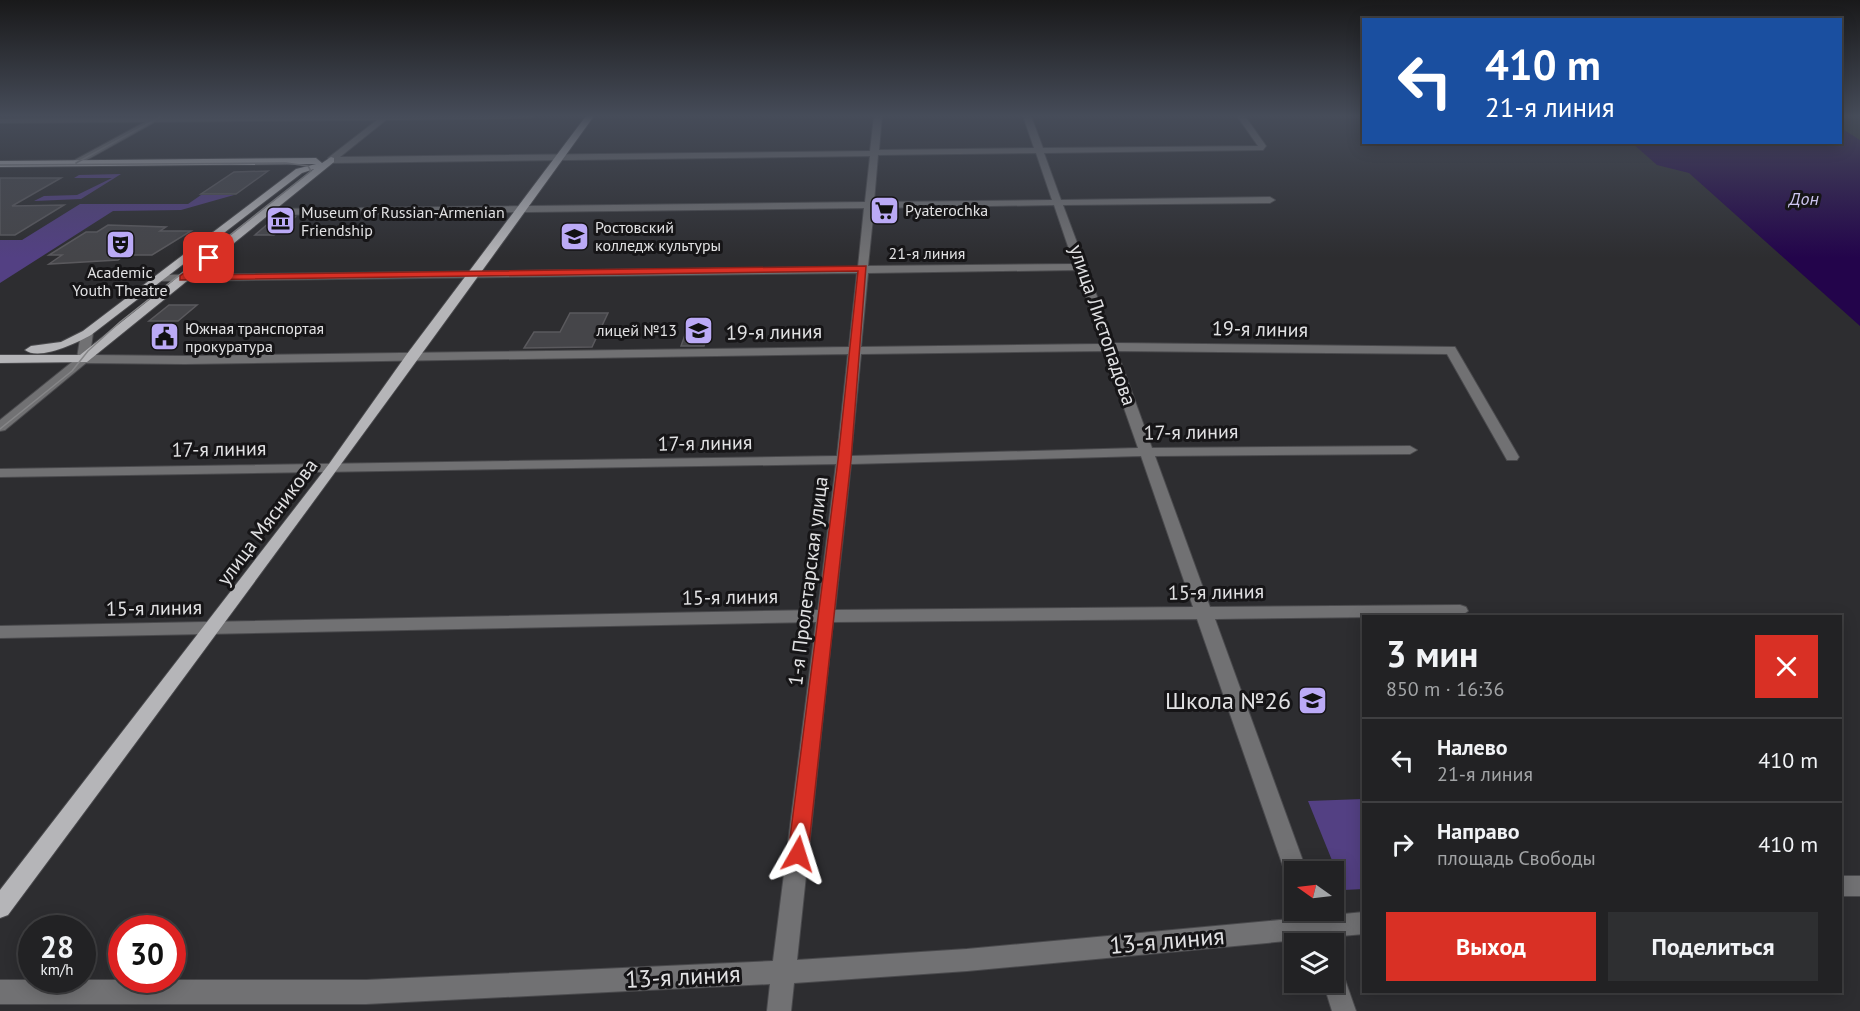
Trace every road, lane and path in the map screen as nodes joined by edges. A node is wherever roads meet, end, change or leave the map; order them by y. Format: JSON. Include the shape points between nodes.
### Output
{"nodes":[{"id":1,"x":127,"y":163,"type":"edge"},
{"id":2,"x":322,"y":163,"type":"edge"},
{"id":3,"x":327,"y":163,"type":"edge"},
{"id":4,"x":556,"y":163,"type":"edge"},
{"id":5,"x":873,"y":163,"type":"edge"},
{"id":6,"x":1044,"y":163,"type":"edge"},
{"id":7,"x":75,"y":164,"type":"joint"},
{"id":8,"x":0,"y":166,"type":"edge"},
{"id":9,"x":299,"y":171,"type":"junction"},
{"id":10,"x":1270,"y":200,"type":"dead end"},
{"id":11,"x":1059,"y":202,"type":"junction"},
{"id":12,"x":870,"y":204,"type":"junction"},
{"id":13,"x":523,"y":207,"type":"junction"},
{"id":14,"x":266,"y":212,"type":"junction"},
{"id":15,"x":1083,"y":267,"type":"junction"},
{"id":16,"x":863,"y":268,"type":"junction"},
{"id":17,"x":474,"y":273,"type":"junction"},
{"id":18,"x":159,"y":278,"type":"junction"},
{"id":19,"x":184,"y":278,"type":"junction"},
{"id":20,"x":87,"y":333,"type":"junction"},
{"id":21,"x":1110,"y":347,"type":"junction"},
{"id":22,"x":0,"y":350,"type":"edge"},
{"id":23,"x":854,"y":351,"type":"junction"},
{"id":24,"x":411,"y":357,"type":"junction"},
{"id":25,"x":0,"y":359,"type":"edge"},
{"id":26,"x":82,"y":359,"type":"junction"},
{"id":27,"x":0,"y":427,"type":"edge"},
{"id":28,"x":1410,"y":450,"type":"dead end"},
{"id":29,"x":1147,"y":452,"type":"junction"},
{"id":30,"x":1512,"y":457,"type":"dead end"},
{"id":31,"x":844,"y":460,"type":"junction"},
{"id":32,"x":334,"y":467,"type":"junction"},
{"id":33,"x":0,"y":473,"type":"edge"},
{"id":34,"x":1460,"y":611,"type":"dead end"},
{"id":35,"x":1204,"y":612,"type":"junction"},
{"id":36,"x":824,"y":616,"type":"junction"},
{"id":37,"x":213,"y":628,"type":"junction"},
{"id":38,"x":0,"y":632,"type":"edge"},
{"id":39,"x":1292,"y":861,"type":"edge"},
{"id":40,"x":1842,"y":886,"type":"edge"},
{"id":41,"x":1860,"y":886,"type":"edge"},
{"id":42,"x":0,"y":908,"type":"edge"},
{"id":43,"x":1362,"y":923,"type":"edge"},
{"id":44,"x":1316,"y":927,"type":"edge"},
{"id":45,"x":785,"y":972,"type":"junction"},
{"id":46,"x":0,"y":992,"type":"edge"},
{"id":47,"x":1338,"y":993,"type":"edge"},
{"id":48,"x":779,"y":1011,"type":"edge"},
{"id":49,"x":1344,"y":1011,"type":"edge"}],
"edges":[{"from":1,"to":7,"type":"main road"},
{"from":2,"to":9,"type":"main road"},
{"from":3,"to":14,"type":"main road"},
{"from":4,"to":13,"type":"main road","name":"улица Мясникова"},
{"from":5,"to":12,"type":"street","name":"1-я Пролетарская улица"},
{"from":6,"to":11,"type":"street","name":"улица Листопадова"},
{"from":7,"to":8,"type":"main road"},
{"from":8,"to":9,"type":"main road","via":[[268,165]]},
{"from":9,"to":18,"type":"main road"},
{"from":10,"to":11,"type":"street"},
{"from":11,"to":12,"type":"street"},
{"from":11,"to":15,"type":"street","name":"улица Листопадова"},
{"from":12,"to":13,"type":"street"},
{"from":12,"to":16,"type":"street","name":"1-я Пролетарская улица"},
{"from":13,"to":14,"type":"street"},
{"from":13,"to":17,"type":"main road","name":"улица Мясникова"},
{"from":14,"to":19,"type":"main road"},
{"from":15,"to":16,"type":"street","name":"21-я линия"},
{"from":15,"to":21,"type":"street","name":"улица Листопадова"},
{"from":16,"to":17,"type":"street","name":"21-я линия"},
{"from":16,"to":23,"type":"street","name":"1-я Пролетарская улица"},
{"from":17,"to":19,"type":"street","name":"21-я линия"},
{"from":17,"to":24,"type":"main road","name":"улица Мясникова"},
{"from":18,"to":19,"type":"street","name":"21-я линия"},
{"from":18,"to":20,"type":"main road"},
{"from":19,"to":26,"type":"main road"},
{"from":20,"to":22,"type":"main road","via":[[64,345]]},
{"from":20,"to":26,"type":"street"},
{"from":21,"to":23,"type":"street","name":"19-я линия"},
{"from":21,"to":29,"type":"street","name":"улица Листопадова"},
{"from":21,"to":30,"type":"street","name":"19-я линия","via":[[1451,350]]},
{"from":23,"to":24,"type":"street","name":"19-я линия"},
{"from":23,"to":31,"type":"street","name":"1-я Пролетарская улица"},
{"from":24,"to":26,"type":"street","name":"19-я линия"},
{"from":24,"to":32,"type":"main road","name":"улица Мясникова"},
{"from":25,"to":26,"type":"main road"},
{"from":26,"to":27,"type":"street"},
{"from":28,"to":29,"type":"street","name":"17-я линия"},
{"from":29,"to":31,"type":"street","name":"17-я линия"},
{"from":29,"to":35,"type":"street","name":"улица Листопадова"},
{"from":31,"to":32,"type":"street","name":"17-я линия"},
{"from":31,"to":36,"type":"street","name":"1-я Пролетарская улица"},
{"from":32,"to":33,"type":"street","name":"17-я линия"},
{"from":32,"to":37,"type":"main road","name":"улица Мясникова"},
{"from":34,"to":35,"type":"street","name":"15-я линия"},
{"from":35,"to":36,"type":"street","name":"15-я линия","via":[[1118,616]]},
{"from":35,"to":39,"type":"street","name":"улица Листопадова"},
{"from":36,"to":37,"type":"street","name":"15-я линия"},
{"from":36,"to":45,"type":"street","name":"1-я Пролетарская улица"},
{"from":37,"to":38,"type":"street","name":"15-я линия"},
{"from":37,"to":42,"type":"main road","name":"улица Мясникова"},
{"from":40,"to":41,"type":"street"},
{"from":43,"to":44,"type":"street","name":"13-я линия"},
{"from":44,"to":45,"type":"street","name":"13-я линия","via":[[967,960]]},
{"from":45,"to":46,"type":"street","name":"13-я линия","via":[[366,992]]},
{"from":45,"to":48,"type":"street","name":"1-я Пролетарская улица"},
{"from":47,"to":49,"type":"street"}]}
